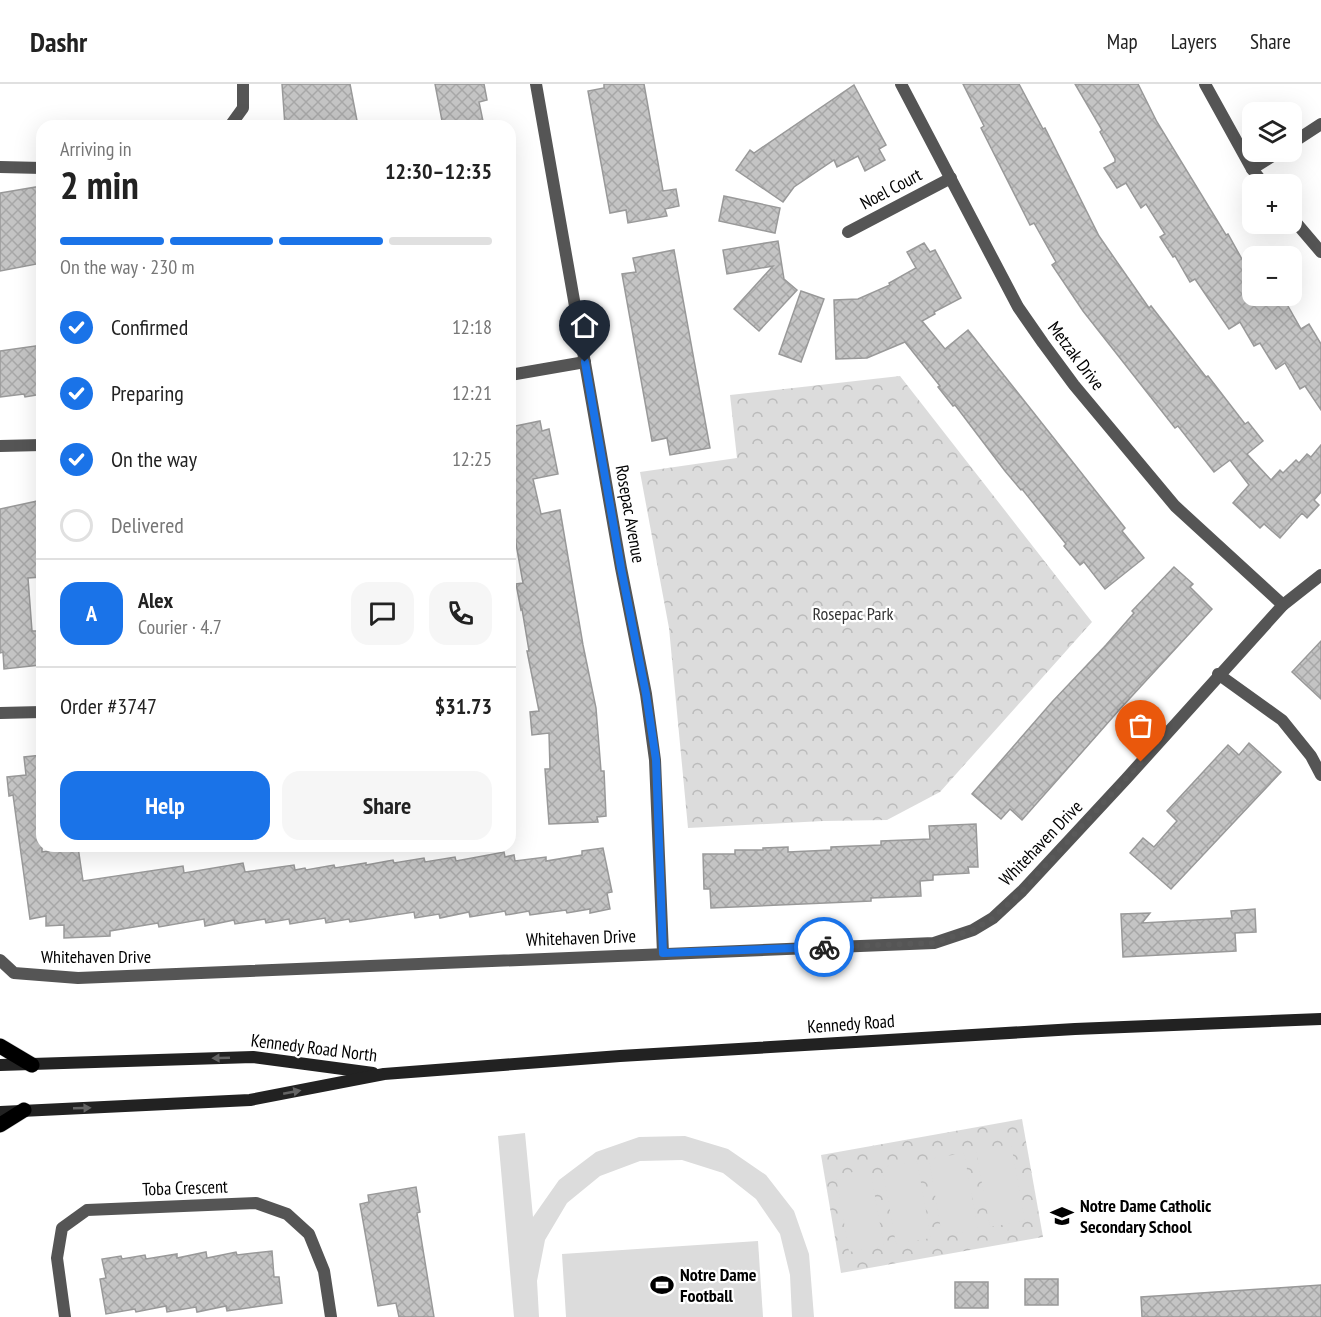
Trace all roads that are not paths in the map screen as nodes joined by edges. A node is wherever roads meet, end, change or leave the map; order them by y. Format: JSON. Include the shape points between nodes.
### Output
{"nodes":[{"id":1,"x":243,"y":84,"type":"edge"},
{"id":2,"x":536,"y":84,"type":"edge"},
{"id":3,"x":902,"y":84,"type":"edge"},
{"id":4,"x":1205,"y":84,"type":"edge"},
{"id":5,"x":234,"y":120,"type":"edge"},
{"id":6,"x":1321,"y":124,"type":"edge"},
{"id":7,"x":1302,"y":136,"type":"edge"},
{"id":8,"x":1263,"y":162,"type":"edge"},
{"id":9,"x":0,"y":167,"type":"edge"},
{"id":10,"x":36,"y":168,"type":"edge"},
{"id":11,"x":1252,"y":169,"type":"junction"},
{"id":12,"x":1256,"y":174,"type":"edge"},
{"id":13,"x":951,"y":178,"type":"junction"},
{"id":14,"x":1302,"y":230,"type":"edge"},
{"id":15,"x":848,"y":232,"type":"dead end"},
{"id":16,"x":1321,"y":252,"type":"edge"},
{"id":17,"x":585,"y":362,"type":"junction"},
{"id":18,"x":516,"y":374,"type":"edge"},
{"id":19,"x":36,"y":445,"type":"edge"},
{"id":20,"x":0,"y":446,"type":"edge"},
{"id":21,"x":1321,"y":575,"type":"edge"},
{"id":22,"x":1283,"y":605,"type":"junction"},
{"id":23,"x":1218,"y":674,"type":"junction"},
{"id":24,"x":36,"y":712,"type":"edge"},
{"id":25,"x":0,"y":713,"type":"edge"},
{"id":26,"x":1321,"y":775,"type":"edge"},
{"id":27,"x":663,"y":953,"type":"junction"},
{"id":28,"x":0,"y":960,"type":"edge"},
{"id":29,"x":1321,"y":1019,"type":"edge"},
{"id":30,"x":0,"y":1046,"type":"edge"},
{"id":31,"x":0,"y":1065,"type":"edge"},
{"id":32,"x":32,"y":1065,"type":"junction"},
{"id":33,"x":384,"y":1074,"type":"junction"},
{"id":34,"x":24,"y":1110,"type":"junction"},
{"id":35,"x":0,"y":1112,"type":"edge"},
{"id":36,"x":0,"y":1125,"type":"edge"},
{"id":37,"x":65,"y":1317,"type":"edge"},
{"id":38,"x":332,"y":1317,"type":"edge"}],
"edges":[{"from":1,"to":5,"type":"street","via":[[243,108]]},
{"from":2,"to":17,"type":"street","name":"Rosepac Avenue"},
{"from":3,"to":13,"type":"street","name":"Metzak Drive"},
{"from":4,"to":11,"type":"street"},
{"from":6,"to":7,"type":"street"},
{"from":8,"to":11,"type":"street"},
{"from":9,"to":10,"type":"street"},
{"from":11,"to":12,"type":"street"},
{"from":13,"to":15,"type":"street","name":"Noel Court"},
{"from":13,"to":22,"type":"street","name":"Metzak Drive","via":[[1018,307],[1074,385],[1175,506]]},
{"from":14,"to":16,"type":"street"},
{"from":17,"to":18,"type":"street"},
{"from":17,"to":27,"type":"street","name":"Rosepac Avenue","via":[[656,760]]},
{"from":19,"to":20,"type":"street"},
{"from":21,"to":22,"type":"street","name":"Whitehaven Drive"},
{"from":22,"to":23,"type":"street","name":"Whitehaven Drive"},
{"from":23,"to":26,"type":"street","via":[[1282,720]]},
{"from":23,"to":27,"type":"street","name":"Whitehaven Drive","via":[[1022,891],[993,918],[973,930],[934,943]]},
{"from":24,"to":25,"type":"street"},
{"from":27,"to":28,"type":"street","name":"Whitehaven Drive","via":[[78,978],[14,973]]},
{"from":29,"to":33,"type":"main road","name":"Kennedy Road","via":[[1051,1030]]},
{"from":30,"to":32,"type":"main road"},
{"from":31,"to":32,"type":"main road","name":"Kennedy Road North"},
{"from":33,"to":32,"type":"main road","name":"Kennedy Road North","one_way":true,"via":[[253,1057]]},
{"from":34,"to":33,"type":"main road","name":"Kennedy Road North","one_way":true,"via":[[250,1100]]},
{"from":34,"to":35,"type":"main road","name":"Kennedy Road North"},
{"from":34,"to":36,"type":"main road"},
{"from":37,"to":38,"type":"street","name":"Toba Crescent","via":[[57,1258],[62,1228],[87,1210],[256,1203],[287,1214],[309,1234],[324,1271]]}]}
